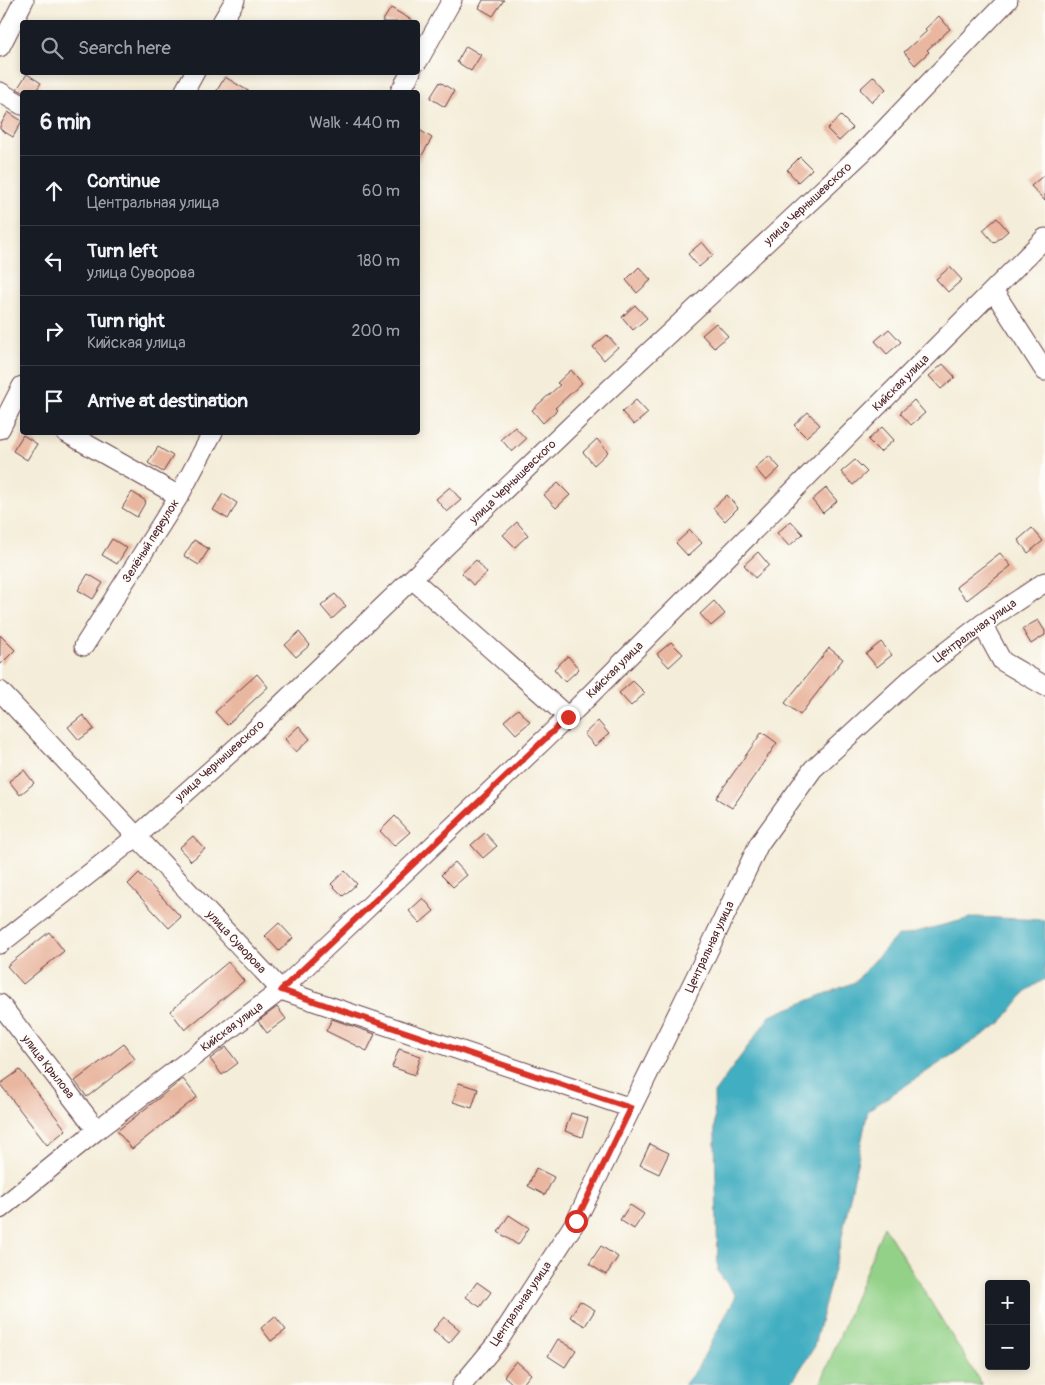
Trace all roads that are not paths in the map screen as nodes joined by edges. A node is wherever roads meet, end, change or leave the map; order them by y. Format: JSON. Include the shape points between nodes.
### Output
{"nodes":[{"id":1,"x":24,"y":0,"type":"edge"},
{"id":2,"x":235,"y":0,"type":"edge"},
{"id":3,"x":452,"y":0,"type":"edge"},
{"id":4,"x":1008,"y":0,"type":"edge"},
{"id":5,"x":223,"y":20,"type":"edge"},
{"id":6,"x":0,"y":47,"type":"edge"},
{"id":7,"x":420,"y":57,"type":"edge"},
{"id":8,"x":193,"y":75,"type":"edge"},
{"id":9,"x":409,"y":75,"type":"edge"},
{"id":10,"x":185,"y":90,"type":"edge"},
{"id":11,"x":401,"y":90,"type":"edge"},
{"id":12,"x":0,"y":92,"type":"edge"},
{"id":13,"x":20,"y":104,"type":"edge"},
{"id":14,"x":1045,"y":238,"type":"edge"},
{"id":15,"x":994,"y":290,"type":"junction"},
{"id":16,"x":1045,"y":371,"type":"edge"},
{"id":17,"x":20,"y":389,"type":"edge"},
{"id":18,"x":12,"y":403,"type":"edge"},
{"id":19,"x":0,"y":429,"type":"edge"},
{"id":20,"x":70,"y":435,"type":"edge"},
{"id":21,"x":211,"y":435,"type":"edge"},
{"id":22,"x":179,"y":496,"type":"junction"},
{"id":23,"x":412,"y":578,"type":"junction"},
{"id":24,"x":1045,"y":582,"type":"edge"},
{"id":25,"x":982,"y":624,"type":"junction"},
{"id":26,"x":84,"y":646,"type":"dead end"},
{"id":27,"x":1045,"y":686,"type":"edge"},
{"id":28,"x":0,"y":691,"type":"edge"},
{"id":29,"x":568,"y":717,"type":"junction"},
{"id":30,"x":136,"y":837,"type":"junction"},
{"id":31,"x":0,"y":944,"type":"edge"},
{"id":32,"x":281,"y":990,"type":"junction"},
{"id":33,"x":0,"y":1004,"type":"edge"},
{"id":34,"x":631,"y":1108,"type":"junction"},
{"id":35,"x":96,"y":1130,"type":"junction"},
{"id":36,"x":0,"y":1209,"type":"edge"},
{"id":37,"x":462,"y":1385,"type":"edge"}],
"edges":[{"from":1,"to":6,"type":"street"},
{"from":2,"to":5,"type":"street"},
{"from":3,"to":7,"type":"street"},
{"from":4,"to":23,"type":"street","name":"улица Чернышевского","via":[[864,152]]},
{"from":8,"to":10,"type":"street"},
{"from":9,"to":11,"type":"street"},
{"from":12,"to":13,"type":"street"},
{"from":14,"to":15,"type":"street","name":"Кийская улица"},
{"from":15,"to":16,"type":"street"},
{"from":15,"to":29,"type":"street","name":"Кийская улица"},
{"from":17,"to":18,"type":"street"},
{"from":18,"to":19,"type":"street"},
{"from":20,"to":22,"type":"street"},
{"from":21,"to":22,"type":"street","name":"Зелёный переулок"},
{"from":22,"to":26,"type":"street","name":"Зелёный переулок"},
{"from":23,"to":29,"type":"street"},
{"from":23,"to":30,"type":"street","name":"улица Чернышевского","via":[[238,746]]},
{"from":24,"to":25,"type":"street","name":"Центральная улица"},
{"from":25,"to":27,"type":"street","via":[[1002,661]]},
{"from":25,"to":34,"type":"street","name":"Центральная улица","via":[[914,676],[813,769],[791,799],[759,844]]},
{"from":28,"to":30,"type":"street","name":"улица Суворова"},
{"from":29,"to":32,"type":"street","name":"Кийская улица"},
{"from":30,"to":31,"type":"street","name":"улица Чернышевского"},
{"from":30,"to":32,"type":"street","name":"улица Суворова"},
{"from":32,"to":34,"type":"street","name":"улица Суворова"},
{"from":32,"to":35,"type":"street","name":"Кийская улица"},
{"from":33,"to":35,"type":"street","name":"улица Крылова"},
{"from":34,"to":37,"type":"street","name":"Центральная улица","via":[[576,1221],[497,1342]]},
{"from":35,"to":36,"type":"street","name":"Кийская улица"}]}
